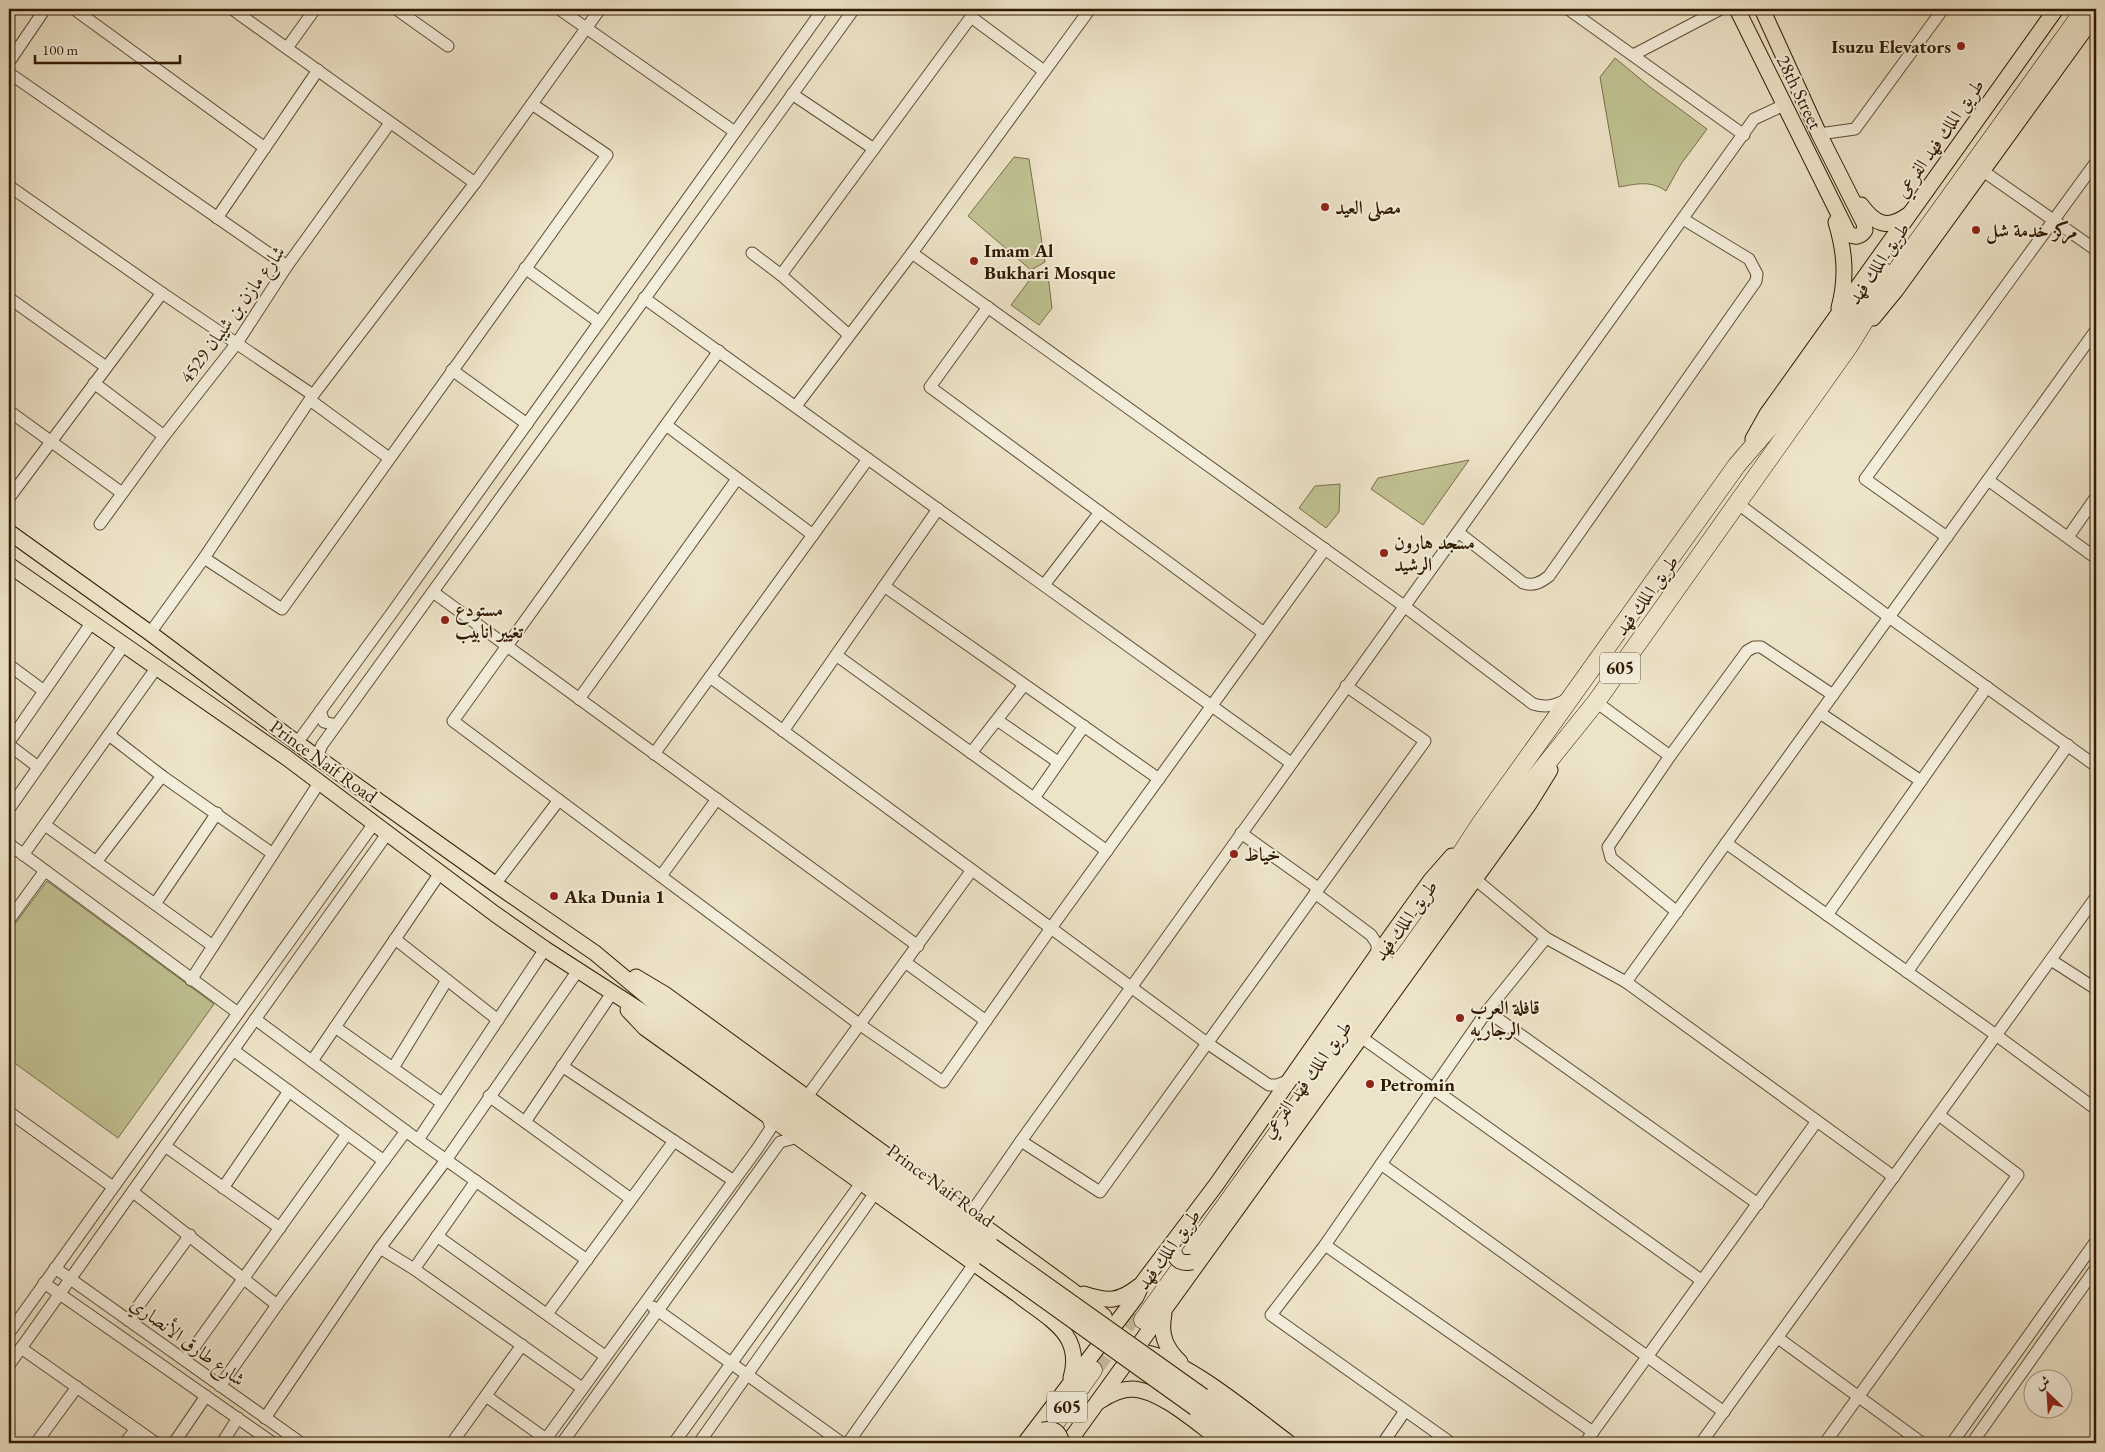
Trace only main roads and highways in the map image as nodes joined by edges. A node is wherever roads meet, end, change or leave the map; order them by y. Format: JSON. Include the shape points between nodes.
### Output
{"nodes":[{"id":1,"x":1737,"y":9,"type":"edge"},
{"id":2,"x":1762,"y":9,"type":"edge"},
{"id":3,"x":2056,"y":9,"type":"edge"},
{"id":4,"x":2071,"y":9,"type":"edge"},
{"id":5,"x":2085,"y":9,"type":"edge"},
{"id":6,"x":2096,"y":14,"type":"edge"},
{"id":7,"x":1845,"y":184,"type":"junction"},
{"id":8,"x":1827,"y":192,"type":"junction"},
{"id":9,"x":1910,"y":213,"type":"junction"},
{"id":10,"x":1836,"y":317,"type":"junction"},
{"id":11,"x":1849,"y":346,"type":"junction"},
{"id":12,"x":1737,"y":465,"type":"junction"},
{"id":13,"x":9,"y":532,"type":"edge"},
{"id":14,"x":9,"y":565,"type":"edge"},
{"id":15,"x":1571,"y":734,"type":"junction"},
{"id":16,"x":1481,"y":823,"type":"junction"},
{"id":17,"x":596,"y":952,"type":"junction"},
{"id":18,"x":612,"y":994,"type":"junction"},
{"id":19,"x":1174,"y":1245,"type":"junction"},
{"id":20,"x":983,"y":1256,"type":"junction"},
{"id":21,"x":1026,"y":1258,"type":"junction"},
{"id":22,"x":1198,"y":1258,"type":"junction"},
{"id":23,"x":1143,"y":1282,"type":"junction"},
{"id":24,"x":1006,"y":1287,"type":"junction"},
{"id":25,"x":1073,"y":1291,"type":"junction"},
{"id":26,"x":1165,"y":1310,"type":"junction"},
{"id":27,"x":1046,"y":1318,"type":"junction"},
{"id":28,"x":1137,"y":1320,"type":"junction"},
{"id":29,"x":1119,"y":1345,"type":"junction"},
{"id":30,"x":1186,"y":1369,"type":"junction"},
{"id":31,"x":1099,"y":1371,"type":"junction"},
{"id":32,"x":1200,"y":1378,"type":"junction"},
{"id":33,"x":1069,"y":1384,"type":"junction"},
{"id":34,"x":1199,"y":1402,"type":"junction"},
{"id":35,"x":1169,"y":1404,"type":"junction"},
{"id":36,"x":1093,"y":1407,"type":"junction"},
{"id":37,"x":1048,"y":1440,"type":"edge"},
{"id":38,"x":1224,"y":1443,"type":"edge"},
{"id":39,"x":1244,"y":1443,"type":"edge"},
{"id":40,"x":1268,"y":1443,"type":"edge"},
{"id":41,"x":1289,"y":1443,"type":"edge"}],
"edges":[{"from":1,"to":8,"type":"main road","name":"28th Street"},
{"from":2,"to":7,"type":"main road","name":"28th Street","via":[[1818,134]]},
{"from":3,"to":9,"type":"main road","name":"طريق الملك فهد الفرعي"},
{"from":4,"to":12,"type":"highway","name":"طريق الملك فهد","number":"605","via":[[1774,422]]},
{"from":5,"to":11,"type":"highway","name":"طريق الملك فهد","number":"605","via":[[1886,284]]},
{"from":6,"to":11,"type":"main road","via":[[1896,290]]},
{"from":7,"to":8,"type":"main road","via":[[1865,226],[1863,234],[1854,237],[1848,233]]},
{"from":7,"to":9,"type":"main road","via":[[1875,220],[1888,224]]},
{"from":8,"to":10,"type":"main road","via":[[1845,266],[1843,294]]},
{"from":9,"to":10,"type":"main road","name":"طريق الملك فهد الفرعي"},
{"from":10,"to":12,"type":"main road","name":"طريق الملك فهد الفرعي","via":[[1767,414]]},
{"from":11,"to":15,"type":"highway","name":"طريق الملك فهد","number":"605"},
{"from":12,"to":16,"type":"highway","name":"طريق الملك فهد","number":"605"},
{"from":13,"to":17,"type":"main road","name":"Prince Naif Road","via":[[296,743]]},
{"from":14,"to":18,"type":"main road","name":"Prince Naif Road","via":[[288,758],[440,873]]},
{"from":15,"to":22,"type":"main road","name":"طريق الملك فهد الفرعي","via":[[1529,804]]},
{"from":15,"to":28,"type":"highway","name":"طريق الملك فهد","number":"605","via":[[1514,804]]},
{"from":16,"to":19,"type":"main road","name":"طريق الملك فهد الفرعي","via":[[1431,880]]},
{"from":16,"to":28,"type":"highway","name":"طريق الملك فهد","number":"605","via":[[1442,884]]},
{"from":17,"to":20,"type":"main road","name":"Prince Naif Road","via":[[661,1008]]},
{"from":17,"to":21,"type":"main road","name":"Prince Naif Road","via":[[666,995]]},
{"from":18,"to":20,"type":"main road","name":"Prince Naif Road","via":[[652,1018]]},
{"from":18,"to":20,"type":"main road","name":"Prince Naif Road","via":[[646,1028],[875,1193]]},
{"from":19,"to":22,"type":"main road","bridge":true,"via":[[1178,1260]]},
{"from":19,"to":23,"type":"main road","name":"طريق الملك فهد الفرعي"},
{"from":20,"to":24,"type":"main road","name":"Prince Naif Road"},
{"from":20,"to":34,"type":"main road","name":"Prince Naif Road","bridge":true},
{"from":21,"to":24,"type":"main road","via":[[1031,1270],[1025,1283]]},
{"from":21,"to":25,"type":"main road","name":"Prince Naif Road"},
{"from":22,"to":26,"type":"main road","name":"طريق الملك فهد الفرعي"},
{"from":23,"to":25,"type":"main road","via":[[1115,1300],[1100,1300]]},
{"from":23,"to":28,"type":"main road","name":"طريق الملك فهد الفرعي","via":[[1136,1297]]},
{"from":24,"to":27,"type":"main road","name":"Prince Naif Road"},
{"from":25,"to":29,"type":"main road","via":[[1104,1316]]},
{"from":26,"to":28,"type":"main road","name":"طريق الملك فهد الفرعي"},
{"from":26,"to":30,"type":"main road","via":[[1163,1338]]},
{"from":27,"to":29,"type":"main road","via":[[1079,1336]]},
{"from":27,"to":33,"type":"main road","via":[[1066,1334],[1074,1349],[1074,1368]]},
{"from":28,"to":29,"type":"main road","name":"طريق الملك فهد الفرعي"},
{"from":28,"to":29,"type":"main road","via":[[1136,1339]]},
{"from":29,"to":30,"type":"main road","via":[[1154,1353]]},
{"from":29,"to":31,"type":"main road","via":[[1104,1351]]},
{"from":29,"to":31,"type":"main road","via":[[1118,1365]]},
{"from":29,"to":35,"type":"main road","via":[[1137,1376]]},
{"from":30,"to":32,"type":"main road"},
{"from":31,"to":33,"type":"main road"},
{"from":31,"to":36,"type":"main road"},
{"from":31,"to":37,"type":"highway","number":"605"},
{"from":32,"to":35,"type":"main road","via":[[1185,1376],[1174,1382],[1168,1392]]},
{"from":32,"to":41,"type":"main road"},
{"from":33,"to":37,"type":"main road"},
{"from":34,"to":39,"type":"main road","name":"Prince Naif Road"},
{"from":34,"to":40,"type":"main road","name":"Prince Naif Road"},
{"from":35,"to":36,"type":"main road","via":[[1143,1391],[1126,1389]]},
{"from":35,"to":38,"type":"main road"},
{"from":36,"to":37,"type":"main road"}]}
